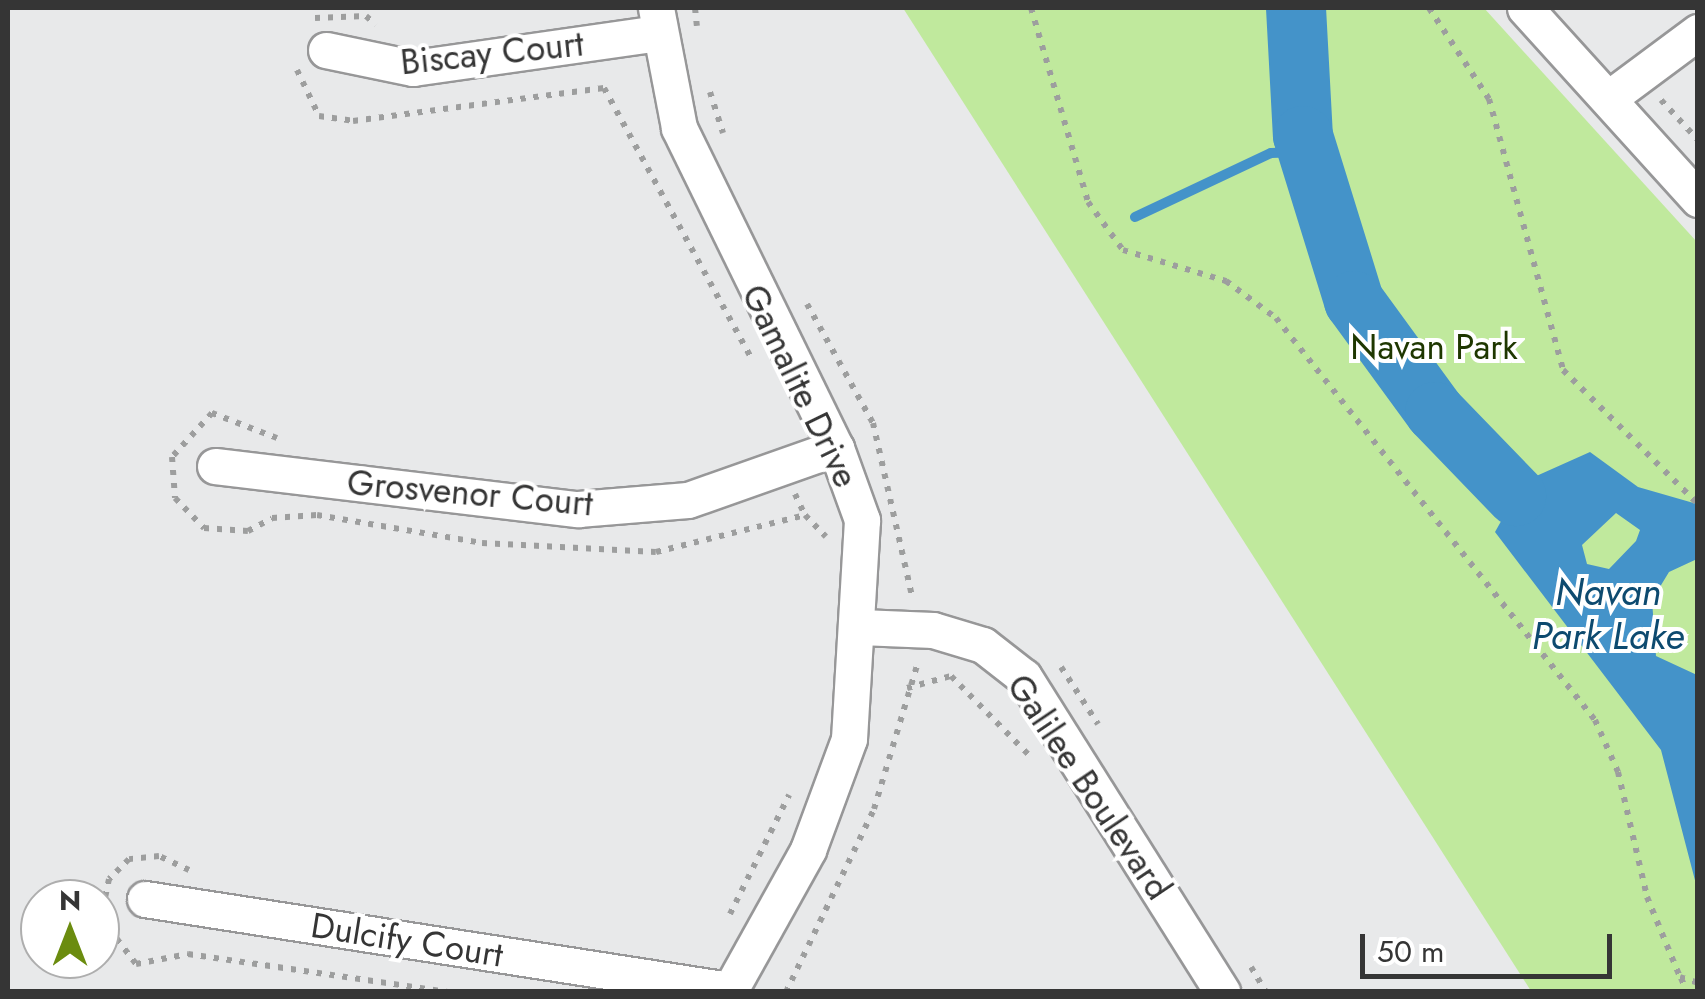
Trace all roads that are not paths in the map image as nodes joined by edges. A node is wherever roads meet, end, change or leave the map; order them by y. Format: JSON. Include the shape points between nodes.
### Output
{"nodes":[{"id":1,"x":1525,"y":8,"type":"edge"},
{"id":2,"x":657,"y":20,"type":"edge"},
{"id":3,"x":1698,"y":32,"type":"edge"},
{"id":4,"x":309,"y":44,"type":"road end"},
{"id":5,"x":1609,"y":98,"type":"junction"},
{"id":6,"x":1698,"y":199,"type":"edge"},
{"id":7,"x":836,"y":448,"type":"junction"},
{"id":8,"x":215,"y":466,"type":"dead end"},
{"id":9,"x":860,"y":627,"type":"junction"},
{"id":10,"x":144,"y":900,"type":"dead end"},
{"id":11,"x":729,"y":991,"type":"edge"},
{"id":12,"x":1222,"y":992,"type":"edge"}],
"edges":[{"from":1,"to":5,"type":"street"},
{"from":2,"to":4,"type":"street","name":"Biscay Court","via":[[414,68]]},
{"from":2,"to":7,"type":"street","name":"Gamalite Drive","via":[[679,128]]},
{"from":3,"to":5,"type":"street"},
{"from":5,"to":6,"type":"street"},
{"from":7,"to":8,"type":"street","name":"Grosvenor Court","via":[[688,500],[578,509]]},
{"from":7,"to":9,"type":"street","name":"Gamalite Drive","via":[[862,520]]},
{"from":9,"to":11,"type":"street","name":"Gamalite Drive","via":[[849,739],[808,850]]},
{"from":9,"to":12,"type":"street","name":"Galilee Boulevard","via":[[933,630],[983,645],[1024,677]]},
{"from":10,"to":11,"type":"street","name":"Dulcify Court"}]}
